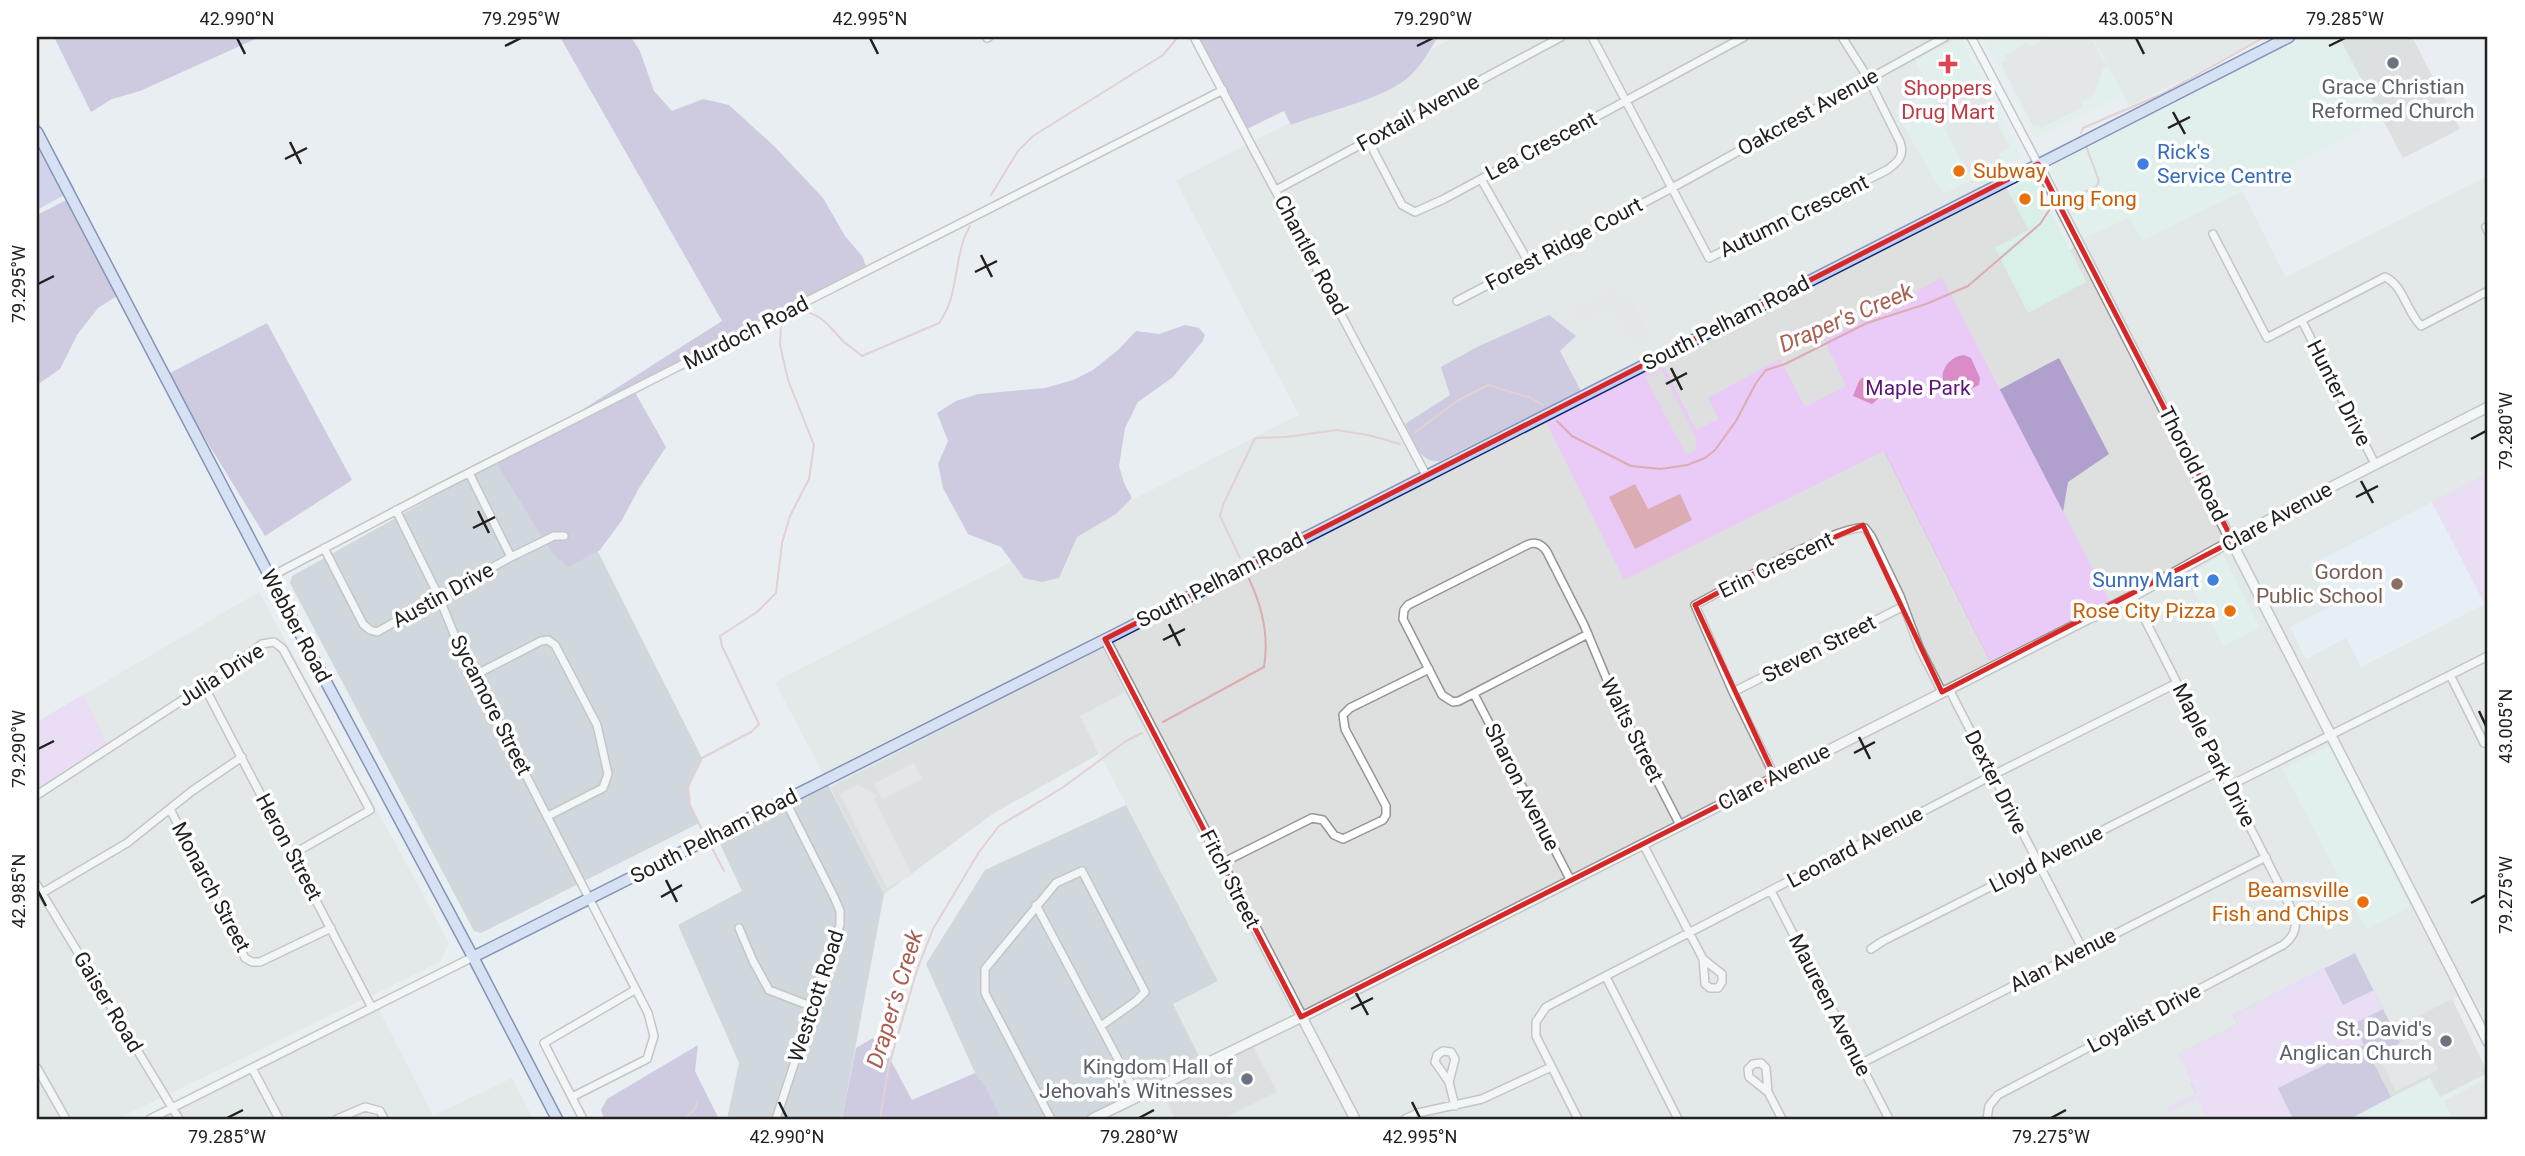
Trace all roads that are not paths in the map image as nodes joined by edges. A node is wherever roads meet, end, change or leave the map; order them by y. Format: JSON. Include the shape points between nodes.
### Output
{"nodes":[{"id":1,"x":1194,"y":37,"type":"edge"},
{"id":2,"x":1561,"y":37,"type":"edge"},
{"id":3,"x":1591,"y":37,"type":"edge"},
{"id":4,"x":1744,"y":37,"type":"edge"},
{"id":5,"x":1842,"y":37,"type":"edge"},
{"id":6,"x":1945,"y":37,"type":"edge"},
{"id":7,"x":1971,"y":37,"type":"edge"},
{"id":8,"x":2289,"y":37,"type":"edge"},
{"id":9,"x":1868,"y":78,"type":"junction"},
{"id":10,"x":1223,"y":90,"type":"junction"},
{"id":11,"x":1625,"y":101,"type":"junction"},
{"id":12,"x":37,"y":132,"type":"edge"},
{"id":13,"x":1368,"y":140,"type":"junction"},
{"id":14,"x":2038,"y":164,"type":"junction"},
{"id":15,"x":1481,"y":178,"type":"junction"},
{"id":16,"x":1672,"y":188,"type":"junction"},
{"id":17,"x":1276,"y":190,"type":"junction"},
{"id":18,"x":2488,"y":226,"type":"edge"},
{"id":19,"x":2488,"y":232,"type":"edge"},
{"id":20,"x":2213,"y":234,"type":"dead end"},
{"id":21,"x":1529,"y":263,"type":"junction"},
{"id":22,"x":2488,"y":291,"type":"edge"},
{"id":23,"x":1457,"y":301,"type":"dead end"},
{"id":24,"x":2302,"y":321,"type":"junction"},
{"id":25,"x":2488,"y":407,"type":"edge"},
{"id":26,"x":2375,"y":464,"type":"junction"},
{"id":27,"x":469,"y":473,"type":"junction"},
{"id":28,"x":1426,"y":475,"type":"junction"},
{"id":29,"x":396,"y":510,"type":"junction"},
{"id":30,"x":564,"y":536,"type":"dead end"},
{"id":31,"x":2233,"y":541,"type":"junction"},
{"id":32,"x":324,"y":548,"type":"junction"},
{"id":33,"x":511,"y":557,"type":"junction"},
{"id":34,"x":270,"y":577,"type":"junction"},
{"id":35,"x":2133,"y":596,"type":"junction"},
{"id":36,"x":439,"y":597,"type":"junction"},
{"id":37,"x":1904,"y":606,"type":"junction"},
{"id":38,"x":1588,"y":634,"type":"junction"},
{"id":39,"x":1105,"y":639,"type":"junction"},
{"id":40,"x":2488,"y":656,"type":"edge"},
{"id":41,"x":1429,"y":669,"type":"junction"},
{"id":42,"x":475,"y":676,"type":"junction"},
{"id":43,"x":2450,"y":676,"type":"junction"},
{"id":44,"x":2177,"y":683,"type":"junction"},
{"id":45,"x":204,"y":686,"type":"junction"},
{"id":46,"x":1945,"y":691,"type":"junction"},
{"id":47,"x":1733,"y":692,"type":"junction"},
{"id":48,"x":1474,"y":694,"type":"junction"},
{"id":49,"x":2332,"y":735,"type":"junction"},
{"id":50,"x":2484,"y":743,"type":"dead end"},
{"id":51,"x":242,"y":757,"type":"junction"},
{"id":52,"x":2221,"y":770,"type":"junction"},
{"id":53,"x":1993,"y":775,"type":"junction"},
{"id":54,"x":1775,"y":777,"type":"junction"},
{"id":55,"x":2229,"y":786,"type":"junction"},
{"id":56,"x":37,"y":795,"type":"edge"},
{"id":57,"x":785,"y":800,"type":"junction"},
{"id":58,"x":170,"y":809,"type":"junction"},
{"id":59,"x":548,"y":816,"type":"junction"},
{"id":60,"x":1680,"y":825,"type":"junction"},
{"id":61,"x":1643,"y":844,"type":"junction"},
{"id":62,"x":293,"y":854,"type":"junction"},
{"id":63,"x":2266,"y":857,"type":"junction"},
{"id":64,"x":1222,"y":863,"type":"junction"},
{"id":65,"x":2038,"y":863,"type":"junction"},
{"id":66,"x":1571,"y":881,"type":"junction"},
{"id":67,"x":37,"y":885,"type":"edge"},
{"id":68,"x":1771,"y":891,"type":"junction"},
{"id":69,"x":42,"y":893,"type":"junction"},
{"id":70,"x":590,"y":898,"type":"junction"},
{"id":71,"x":1036,"y":905,"type":"junction"},
{"id":72,"x":2294,"y":914,"type":"joint"},
{"id":73,"x":331,"y":928,"type":"junction"},
{"id":74,"x":739,"y":928,"type":"dead end"},
{"id":75,"x":1689,"y":933,"type":"junction"},
{"id":76,"x":1871,"y":949,"type":"dead end"},
{"id":77,"x":2083,"y":950,"type":"junction"},
{"id":78,"x":473,"y":957,"type":"junction"},
{"id":79,"x":1703,"y":960,"type":"dead end"},
{"id":80,"x":1606,"y":977,"type":"junction"},
{"id":81,"x":633,"y":991,"type":"dead end"},
{"id":82,"x":813,"y":1007,"type":"junction"},
{"id":83,"x":372,"y":1008,"type":"junction"},
{"id":84,"x":1301,"y":1017,"type":"junction"},
{"id":85,"x":1101,"y":1026,"type":"junction"},
{"id":86,"x":2488,"y":1042,"type":"edge"},
{"id":87,"x":1860,"y":1064,"type":"junction"},
{"id":88,"x":1552,"y":1067,"type":"junction"},
{"id":89,"x":37,"y":1068,"type":"edge"},
{"id":90,"x":252,"y":1068,"type":"junction"},
{"id":91,"x":1449,"y":1082,"type":"dead end"},
{"id":92,"x":1768,"y":1092,"type":"dead end"},
{"id":93,"x":1137,"y":1095,"type":"junction"},
{"id":94,"x":572,"y":1097,"type":"junction"},
{"id":95,"x":1455,"y":1106,"type":"junction"},
{"id":96,"x":173,"y":1108,"type":"junction"},
{"id":97,"x":66,"y":1119,"type":"edge"},
{"id":98,"x":150,"y":1119,"type":"edge"},
{"id":99,"x":179,"y":1119,"type":"edge"},
{"id":100,"x":279,"y":1119,"type":"edge"},
{"id":101,"x":337,"y":1119,"type":"edge"},
{"id":102,"x":384,"y":1119,"type":"edge"},
{"id":103,"x":557,"y":1119,"type":"edge"},
{"id":104,"x":583,"y":1119,"type":"edge"},
{"id":105,"x":776,"y":1119,"type":"edge"},
{"id":106,"x":1051,"y":1119,"type":"edge"},
{"id":107,"x":1092,"y":1119,"type":"edge"},
{"id":108,"x":1355,"y":1119,"type":"edge"},
{"id":109,"x":1405,"y":1119,"type":"edge"},
{"id":110,"x":1578,"y":1119,"type":"edge"},
{"id":111,"x":1678,"y":1119,"type":"edge"},
{"id":112,"x":1782,"y":1119,"type":"edge"},
{"id":113,"x":1889,"y":1119,"type":"edge"},
{"id":114,"x":1987,"y":1119,"type":"edge"}],
"edges":[{"from":1,"to":10,"type":"street","name":"Chantler Road"},
{"from":2,"to":13,"type":"street","name":"Foxtail Avenue"},
{"from":3,"to":11,"type":"street","name":"Autumn Crescent"},
{"from":4,"to":11,"type":"street","name":"Lea Crescent"},
{"from":5,"to":9,"type":"street","name":"Autumn Crescent"},
{"from":6,"to":9,"type":"street","name":"Oakcrest Avenue"},
{"from":7,"to":14,"type":"street","name":"Thorold Road"},
{"from":8,"to":14,"type":"main road","name":"South Pelham Road"},
{"from":9,"to":16,"type":"street","name":"Oakcrest Avenue"},
{"from":9,"to":16,"type":"street","name":"Autumn Crescent","via":[[1903,149],[1900,161],[1887,170],[1709,258]]},
{"from":10,"to":17,"type":"street","name":"Chantler Road"},
{"from":10,"to":27,"type":"street","name":"Murdoch Road"},
{"from":11,"to":15,"type":"street","name":"Lea Crescent"},
{"from":11,"to":16,"type":"street","name":"Autumn Crescent"},
{"from":12,"to":34,"type":"main road","name":"Webber Road"},
{"from":13,"to":15,"type":"street","name":"Lea Crescent","via":[[1402,205],[1415,212]]},
{"from":13,"to":17,"type":"street","name":"Foxtail Avenue"},
{"from":14,"to":28,"type":"main road","name":"South Pelham Road"},
{"from":14,"to":31,"type":"street","name":"Thorold Road"},
{"from":15,"to":21,"type":"street"},
{"from":16,"to":21,"type":"street","name":"Forest Ridge Court"},
{"from":17,"to":28,"type":"street","name":"Chantler Road"},
{"from":18,"to":19,"type":"street"},
{"from":20,"to":24,"type":"street","via":[[2267,338]]},
{"from":21,"to":23,"type":"street","name":"Forest Ridge Court"},
{"from":22,"to":24,"type":"street","via":[[2421,326],[2395,282],[2385,277]]},
{"from":24,"to":26,"type":"street","name":"Hunter Drive"},
{"from":25,"to":26,"type":"street","name":"Clare Avenue"},
{"from":26,"to":31,"type":"street","name":"Clare Avenue"},
{"from":27,"to":29,"type":"street","name":"Murdoch Road"},
{"from":27,"to":33,"type":"street"},
{"from":28,"to":39,"type":"main road","name":"South Pelham Road"},
{"from":29,"to":32,"type":"street","name":"Murdoch Road"},
{"from":29,"to":36,"type":"street","name":"Sycamore Street"},
{"from":30,"to":33,"type":"street","name":"Austin Drive","via":[[554,536]]},
{"from":31,"to":35,"type":"street","name":"Clare Avenue"},
{"from":31,"to":49,"type":"street","name":"Thorold Road"},
{"from":32,"to":34,"type":"street","name":"Murdoch Road"},
{"from":32,"to":36,"type":"street","name":"Austin Drive","via":[[370,630],[377,632]]},
{"from":33,"to":36,"type":"street","name":"Austin Drive"},
{"from":34,"to":78,"type":"main road","name":"Webber Road"},
{"from":35,"to":44,"type":"street","name":"Maple Park Drive"},
{"from":35,"to":46,"type":"street","name":"Clare Avenue"},
{"from":36,"to":42,"type":"street","name":"Sycamore Street"},
{"from":37,"to":46,"type":"street","name":"Erin Crescent","via":[[1919,647]]},
{"from":37,"to":47,"type":"street","name":"Steven Street"},
{"from":37,"to":47,"type":"street","name":"Erin Crescent","via":[[1865,528],[1851,529],[1774,563],[1695,606]]},
{"from":38,"to":41,"type":"street","name":"Walts Street","via":[[1541,542],[1527,545],[1400,610]]},
{"from":38,"to":48,"type":"street","name":"Walts Street"},
{"from":38,"to":60,"type":"street","name":"Walts Street","via":[[1615,699]]},
{"from":39,"to":57,"type":"main road","name":"South Pelham Road"},
{"from":39,"to":64,"type":"street","name":"Fitch Street"},
{"from":40,"to":43,"type":"street"},
{"from":41,"to":48,"type":"street","name":"Walts Street","via":[[1448,704]]},
{"from":41,"to":64,"type":"street","via":[[1343,715],[1345,729],[1388,816],[1340,841],[1323,820],[1312,818]]},
{"from":42,"to":59,"type":"street","name":"Sycamore Street"},
{"from":42,"to":59,"type":"street","via":[[548,639],[597,725],[608,774],[603,788]]},
{"from":43,"to":49,"type":"street"},
{"from":43,"to":50,"type":"street"},
{"from":44,"to":52,"type":"street","name":"Maple Park Drive"},
{"from":44,"to":53,"type":"street","name":"Leonard Avenue"},
{"from":45,"to":51,"type":"street","name":"Heron Street"},
{"from":45,"to":56,"type":"street","name":"Julia Drive"},
{"from":45,"to":62,"type":"street","name":"Julia Drive","via":[[262,644],[274,642],[283,649],[370,810]]},
{"from":46,"to":53,"type":"street","name":"Dexter Drive"},
{"from":46,"to":54,"type":"street","name":"Clare Avenue"},
{"from":47,"to":54,"type":"street","name":"Erin Crescent"},
{"from":48,"to":66,"type":"street","name":"Sharon Avenue"},
{"from":49,"to":55,"type":"street"},
{"from":49,"to":86,"type":"street","name":"Thorold Road"},
{"from":51,"to":58,"type":"street"},
{"from":51,"to":62,"type":"street","name":"Heron Street"},
{"from":52,"to":55,"type":"street","name":"Maple Park Drive"},
{"from":52,"to":65,"type":"street","name":"Lloyd Avenue"},
{"from":53,"to":65,"type":"street","name":"Dexter Drive"},
{"from":53,"to":68,"type":"street","name":"Leonard Avenue"},
{"from":54,"to":60,"type":"street","name":"Clare Avenue"},
{"from":55,"to":63,"type":"street","name":"Maple Park Drive"},
{"from":57,"to":70,"type":"main road","name":"South Pelham Road"},
{"from":57,"to":82,"type":"street","name":"Westcott Road","via":[[840,911],[840,925]]},
{"from":58,"to":69,"type":"street","via":[[127,844]]},
{"from":58,"to":73,"type":"street","name":"Monarch Street","via":[[246,958],[260,962]]},
{"from":59,"to":70,"type":"street","name":"Sycamore Street"},
{"from":60,"to":61,"type":"street","name":"Clare Avenue"},
{"from":61,"to":66,"type":"street","name":"Clare Avenue"},
{"from":61,"to":75,"type":"street"},
{"from":62,"to":73,"type":"street","name":"Heron Street"},
{"from":63,"to":72,"type":"street","name":"Maple Park Drive"},
{"from":63,"to":77,"type":"street","name":"Alan Avenue"},
{"from":64,"to":84,"type":"street","name":"Fitch Street"},
{"from":65,"to":76,"type":"street","name":"Lloyd Avenue"},
{"from":65,"to":77,"type":"street","name":"Dexter Drive"},
{"from":66,"to":84,"type":"street","name":"Clare Avenue"},
{"from":67,"to":69,"type":"street","name":"Gaiser Road"},
{"from":68,"to":75,"type":"street","name":"Leonard Avenue"},
{"from":68,"to":87,"type":"street","name":"Maureen Avenue"},
{"from":69,"to":96,"type":"street","name":"Gaiser Road"},
{"from":70,"to":78,"type":"main road","name":"South Pelham Road"},
{"from":70,"to":94,"type":"street","name":"Sycamore Street","via":[[648,1013],[654,1036],[647,1059]]},
{"from":71,"to":85,"type":"street"},
{"from":71,"to":85,"type":"street","via":[[1056,883],[1083,871],[1145,992]]},
{"from":71,"to":106,"type":"street","via":[[985,969],[984,980],[985,993]]},
{"from":72,"to":114,"type":"street","name":"Loyalist Drive","via":[[2295,931],[2283,945],[2001,1093],[1989,1106]]},
{"from":73,"to":83,"type":"street","name":"Heron Street"},
{"from":74,"to":82,"type":"street","via":[[769,990]]},
{"from":75,"to":79,"type":"street"},
{"from":75,"to":80,"type":"street","name":"Leonard Avenue"},
{"from":77,"to":87,"type":"street","name":"Alan Avenue"},
{"from":78,"to":83,"type":"street","name":"South Pelham Road"},
{"from":78,"to":103,"type":"main road","name":"Webber Road"},
{"from":80,"to":88,"type":"street","name":"Leonard Avenue","via":[[1546,1007],[1538,1018],[1536,1035]]},
{"from":80,"to":111,"type":"street"},
{"from":81,"to":94,"type":"street","via":[[544,1042]]},
{"from":82,"to":105,"type":"street","name":"Westcott Road"},
{"from":83,"to":90,"type":"street","name":"South Pelham Road"},
{"from":84,"to":93,"type":"street","name":"Clare Avenue"},
{"from":84,"to":108,"type":"street","name":"Fitch Street"},
{"from":85,"to":93,"type":"street"},
{"from":87,"to":113,"type":"street","name":"Maureen Avenue"},
{"from":88,"to":95,"type":"street","via":[[1492,1096]]},
{"from":88,"to":110,"type":"street"},
{"from":89,"to":97,"type":"street"},
{"from":90,"to":96,"type":"street","name":"South Pelham Road"},
{"from":90,"to":100,"type":"street"},
{"from":91,"to":95,"type":"street"},
{"from":92,"to":112,"type":"street"},
{"from":93,"to":107,"type":"street","name":"Clare Avenue"},
{"from":94,"to":104,"type":"street"},
{"from":95,"to":109,"type":"street"},
{"from":96,"to":98,"type":"street","name":"South Pelham Road"},
{"from":96,"to":99,"type":"street","name":"Gaiser Road"},
{"from":101,"to":102,"type":"street","via":[[365,1107],[380,1111]]}]}
